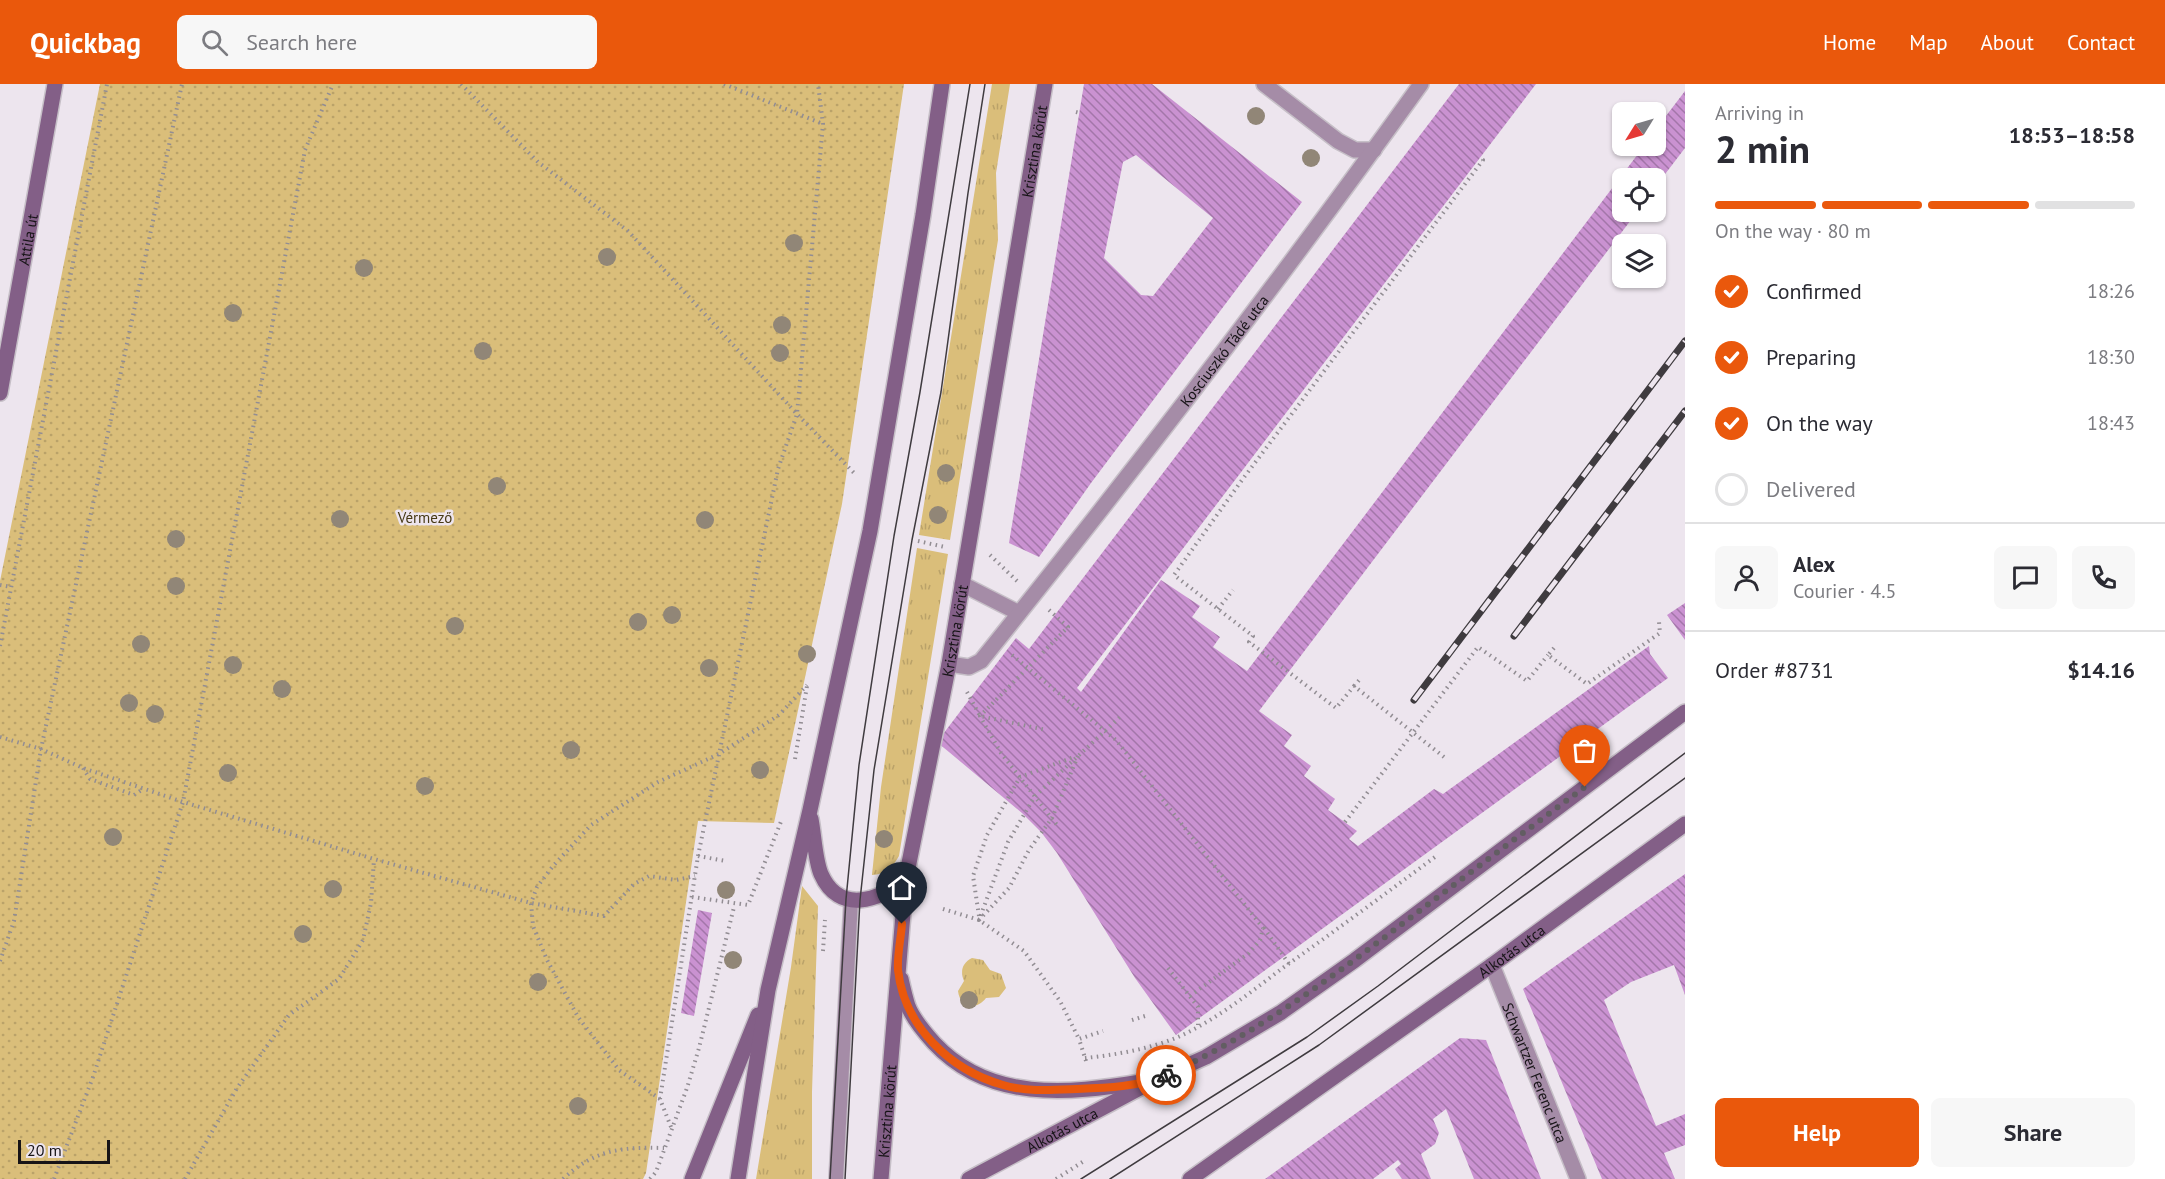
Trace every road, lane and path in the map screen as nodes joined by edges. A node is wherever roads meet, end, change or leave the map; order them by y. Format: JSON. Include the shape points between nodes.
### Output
{"nodes":[{"id":1,"x":55,"y":84,"type":"edge"},
{"id":2,"x":107,"y":84,"type":"edge"},
{"id":3,"x":182,"y":84,"type":"edge"},
{"id":4,"x":333,"y":84,"type":"edge"},
{"id":5,"x":461,"y":84,"type":"edge"},
{"id":6,"x":724,"y":84,"type":"edge"},
{"id":7,"x":818,"y":84,"type":"edge"},
{"id":8,"x":942,"y":84,"type":"edge"},
{"id":9,"x":1045,"y":84,"type":"edge"},
{"id":10,"x":1264,"y":84,"type":"edge"},
{"id":11,"x":1420,"y":84,"type":"edge"},
{"id":12,"x":823,"y":124,"type":"junction"},
{"id":13,"x":1374,"y":150,"type":"junction"},
{"id":14,"x":1481,"y":158,"type":"dead end"},
{"id":15,"x":0,"y":393,"type":"edge"},
{"id":16,"x":797,"y":414,"type":"junction"},
{"id":17,"x":856,"y":475,"type":"dead end"},
{"id":18,"x":918,"y":541,"type":"dead end"},
{"id":19,"x":949,"y":548,"type":"dead end"},
{"id":20,"x":962,"y":584,"type":"junction"},
{"id":21,"x":0,"y":585,"type":"edge"},
{"id":22,"x":11,"y":586,"type":"junction"},
{"id":23,"x":1233,"y":590,"type":"dead end"},
{"id":24,"x":1218,"y":609,"type":"junction"},
{"id":25,"x":1019,"y":612,"type":"junction"},
{"id":26,"x":1659,"y":622,"type":"dead end"},
{"id":27,"x":1068,"y":627,"type":"dead end"},
{"id":28,"x":1483,"y":641,"type":"dead end"},
{"id":29,"x":996,"y":642,"type":"junction"},
{"id":30,"x":0,"y":646,"type":"edge"},
{"id":31,"x":1478,"y":647,"type":"junction"},
{"id":32,"x":1554,"y":648,"type":"dead end"},
{"id":33,"x":1548,"y":655,"type":"junction"},
{"id":34,"x":949,"y":664,"type":"junction"},
{"id":35,"x":1028,"y":668,"type":"junction"},
{"id":36,"x":1361,"y":678,"type":"dead end"},
{"id":37,"x":1354,"y":686,"type":"junction"},
{"id":38,"x":964,"y":687,"type":"dead end"},
{"id":39,"x":1685,"y":712,"type":"edge"},
{"id":40,"x":980,"y":716,"type":"junction"},
{"id":41,"x":1120,"y":717,"type":"dead end"},
{"id":42,"x":1046,"y":730,"type":"dead end"},
{"id":43,"x":1414,"y":732,"type":"junction"},
{"id":44,"x":0,"y":736,"type":"edge"},
{"id":45,"x":41,"y":749,"type":"junction"},
{"id":46,"x":719,"y":754,"type":"junction"},
{"id":47,"x":1078,"y":756,"type":"junction"},
{"id":48,"x":1444,"y":757,"type":"dead end"},
{"id":49,"x":795,"y":762,"type":"dead end"},
{"id":50,"x":82,"y":768,"type":"junction"},
{"id":51,"x":1020,"y":777,"type":"junction"},
{"id":52,"x":144,"y":788,"type":"junction"},
{"id":53,"x":1035,"y":796,"type":"junction"},
{"id":54,"x":183,"y":802,"type":"junction"},
{"id":55,"x":810,"y":810,"type":"junction"},
{"id":56,"x":783,"y":816,"type":"dead end"},
{"id":57,"x":1052,"y":818,"type":"junction"},
{"id":58,"x":1345,"y":822,"type":"dead end"},
{"id":59,"x":1685,"y":824,"type":"edge"},
{"id":60,"x":1057,"y":825,"type":"dead end"},
{"id":61,"x":700,"y":856,"type":"junction"},
{"id":62,"x":1435,"y":857,"type":"dead end"},
{"id":63,"x":374,"y":859,"type":"junction"},
{"id":64,"x":726,"y":861,"type":"dead end"},
{"id":65,"x":695,"y":876,"type":"junction"},
{"id":66,"x":906,"y":878,"type":"junction"},
{"id":67,"x":692,"y":897,"type":"junction"},
{"id":68,"x":851,"y":900,"type":"junction"},
{"id":69,"x":531,"y":903,"type":"junction"},
{"id":70,"x":734,"y":907,"type":"dead end"},
{"id":71,"x":943,"y":909,"type":"dead end"},
{"id":72,"x":825,"y":920,"type":"dead end"},
{"id":73,"x":979,"y":920,"type":"junction"},
{"id":74,"x":1263,"y":928,"type":"junction"},
{"id":75,"x":823,"y":951,"type":"dead end"},
{"id":76,"x":0,"y":961,"type":"edge"},
{"id":77,"x":1289,"y":964,"type":"junction"},
{"id":78,"x":1492,"y":965,"type":"junction"},
{"id":79,"x":1168,"y":968,"type":"dead end"},
{"id":80,"x":898,"y":969,"type":"junction"},
{"id":81,"x":768,"y":990,"type":"junction"},
{"id":82,"x":1190,"y":996,"type":"junction"},
{"id":83,"x":1145,"y":1016,"type":"dead end"},
{"id":84,"x":1132,"y":1020,"type":"dead end"},
{"id":85,"x":1198,"y":1026,"type":"junction"},
{"id":86,"x":1103,"y":1031,"type":"dead end"},
{"id":87,"x":1079,"y":1039,"type":"junction"},
{"id":88,"x":1155,"y":1080,"type":"junction"},
{"id":89,"x":660,"y":1099,"type":"junction"},
{"id":90,"x":671,"y":1127,"type":"junction"},
{"id":91,"x":664,"y":1148,"type":"junction"},
{"id":92,"x":1084,"y":1161,"type":"dead end"},
{"id":93,"x":54,"y":1179,"type":"edge"},
{"id":94,"x":185,"y":1179,"type":"edge"},
{"id":95,"x":563,"y":1179,"type":"edge"},
{"id":96,"x":650,"y":1179,"type":"edge"},
{"id":97,"x":692,"y":1179,"type":"edge"},
{"id":98,"x":738,"y":1179,"type":"edge"},
{"id":99,"x":836,"y":1179,"type":"edge"},
{"id":100,"x":882,"y":1179,"type":"edge"},
{"id":101,"x":969,"y":1179,"type":"edge"},
{"id":102,"x":1056,"y":1179,"type":"edge"},
{"id":103,"x":1190,"y":1179,"type":"edge"},
{"id":104,"x":1578,"y":1179,"type":"edge"}],
"edges":[{"from":1,"to":15,"type":"street","name":"Attila út"},
{"from":2,"to":22,"type":"path"},
{"from":3,"to":45,"type":"path"},
{"from":4,"to":54,"type":"path","via":[[304,150]]},
{"from":5,"to":16,"type":"path","via":[[538,162],[628,231]]},
{"from":6,"to":12,"type":"path"},
{"from":7,"to":12,"type":"path"},
{"from":8,"to":55,"type":"street","via":[[870,531]]},
{"from":9,"to":20,"type":"street","name":"Krisztina körút"},
{"from":10,"to":13,"type":"street","via":[[1338,141],[1355,150]]},
{"from":11,"to":13,"type":"street","name":"Kosciuszkó Tádé utca"},
{"from":12,"to":16,"type":"path"},
{"from":13,"to":25,"type":"street","name":"Kosciuszkó Tádé utca","via":[[1087,529]]},
{"from":14,"to":24,"type":"path","via":[[1174,575]]},
{"from":16,"to":17,"type":"path"},
{"from":16,"to":46,"type":"path","via":[[778,469]]},
{"from":18,"to":19,"type":"path"},
{"from":20,"to":25,"type":"street"},
{"from":20,"to":34,"type":"street","name":"Krisztina körút"},
{"from":21,"to":22,"type":"path"},
{"from":22,"to":30,"type":"path"},
{"from":23,"to":24,"type":"path"},
{"from":24,"to":37,"type":"path","via":[[1253,636],[1249,642],[1336,708]]},
{"from":25,"to":29,"type":"street","name":"Kosciuszkó Tádé utca"},
{"from":26,"to":33,"type":"path","via":[[1660,633],[1587,684]]},
{"from":27,"to":35,"type":"path"},
{"from":28,"to":31,"type":"path"},
{"from":29,"to":34,"type":"street","name":"Kosciuszkó Tádé utca","via":[[981,661],[969,667]]},
{"from":29,"to":35,"type":"path"},
{"from":31,"to":33,"type":"path","via":[[1527,681]]},
{"from":31,"to":43,"type":"path"},
{"from":32,"to":33,"type":"path"},
{"from":34,"to":66,"type":"street","name":"Krisztina körút"},
{"from":35,"to":40,"type":"path"},
{"from":35,"to":74,"type":"path","via":[[1116,740]]},
{"from":36,"to":37,"type":"path"},
{"from":37,"to":43,"type":"path"},
{"from":38,"to":40,"type":"path"},
{"from":39,"to":88,"type":"street","name":"Alkotás utca","via":[[1280,1013],[1206,1057]]},
{"from":40,"to":42,"type":"path"},
{"from":40,"to":51,"type":"path"},
{"from":41,"to":47,"type":"path"},
{"from":43,"to":48,"type":"path"},
{"from":43,"to":58,"type":"path"},
{"from":44,"to":45,"type":"path"},
{"from":45,"to":50,"type":"path"},
{"from":45,"to":76,"type":"path","via":[[14,921]]},
{"from":46,"to":49,"type":"path","via":[[779,714],[807,685]]},
{"from":46,"to":61,"type":"path"},
{"from":46,"to":69,"type":"path","via":[[658,782],[591,825],[553,866],[537,887]]},
{"from":47,"to":51,"type":"path"},
{"from":47,"to":53,"type":"path"},
{"from":47,"to":57,"type":"path"},
{"from":50,"to":52,"type":"path"},
{"from":50,"to":52,"type":"path","via":[[90,779],[134,795]]},
{"from":51,"to":53,"type":"path"},
{"from":51,"to":73,"type":"path","via":[[987,835],[973,876]]},
{"from":52,"to":54,"type":"path"},
{"from":53,"to":57,"type":"path"},
{"from":53,"to":73,"type":"path","via":[[1008,842]]},
{"from":54,"to":63,"type":"path"},
{"from":54,"to":93,"type":"path","via":[[93,1077]]},
{"from":55,"to":68,"type":"street","via":[[820,873],[830,888]]},
{"from":55,"to":81,"type":"street"},
{"from":56,"to":67,"type":"path","via":[[748,905]]},
{"from":57,"to":60,"type":"path"},
{"from":57,"to":73,"type":"path","via":[[1029,850],[1010,888]]},
{"from":59,"to":78,"type":"street","name":"Alkotás utca"},
{"from":61,"to":64,"type":"path"},
{"from":61,"to":65,"type":"path"},
{"from":62,"to":77,"type":"path"},
{"from":63,"to":69,"type":"path"},
{"from":63,"to":94,"type":"path","via":[[363,940],[339,979],[289,1016],[237,1088]]},
{"from":65,"to":67,"type":"path"},
{"from":65,"to":69,"type":"path","via":[[676,880],[649,876],[634,884],[604,916]]},
{"from":66,"to":68,"type":"street","via":[[877,897]]},
{"from":66,"to":80,"type":"street","name":"Krisztina körút"},
{"from":67,"to":89,"type":"path"},
{"from":68,"to":99,"type":"lane"},
{"from":69,"to":89,"type":"path","via":[[533,926],[543,951],[578,1017],[619,1070]]},
{"from":70,"to":90,"type":"path","via":[[699,1048]]},
{"from":71,"to":73,"type":"path"},
{"from":72,"to":75,"type":"path"},
{"from":73,"to":87,"type":"path","via":[[1024,951],[1060,1001]]},
{"from":74,"to":77,"type":"path"},
{"from":74,"to":82,"type":"path","via":[[1260,940],[1249,953]]},
{"from":77,"to":85,"type":"path"},
{"from":78,"to":103,"type":"street","name":"Alkotás utca"},
{"from":78,"to":104,"type":"street","name":"Schwartzer Ferenc utca"},
{"from":79,"to":82,"type":"path"},
{"from":80,"to":88,"type":"street","via":[[908,1008],[925,1034],[949,1059],[971,1074],[1005,1086],[1051,1090],[1104,1088]]},
{"from":80,"to":100,"type":"street","name":"Krisztina körút"},
{"from":81,"to":97,"type":"street"},
{"from":81,"to":98,"type":"street"},
{"from":82,"to":85,"type":"path","via":[[1198,1008]]},
{"from":83,"to":84,"type":"path"},
{"from":85,"to":87,"type":"path","via":[[1177,1037],[1085,1059]]},
{"from":86,"to":87,"type":"path"},
{"from":88,"to":101,"type":"street","name":"Alkotás utca"},
{"from":89,"to":90,"type":"path"},
{"from":90,"to":91,"type":"path"},
{"from":91,"to":95,"type":"path","via":[[630,1148],[600,1154],[578,1165]]},
{"from":91,"to":96,"type":"path"},
{"from":92,"to":102,"type":"path"}]}
